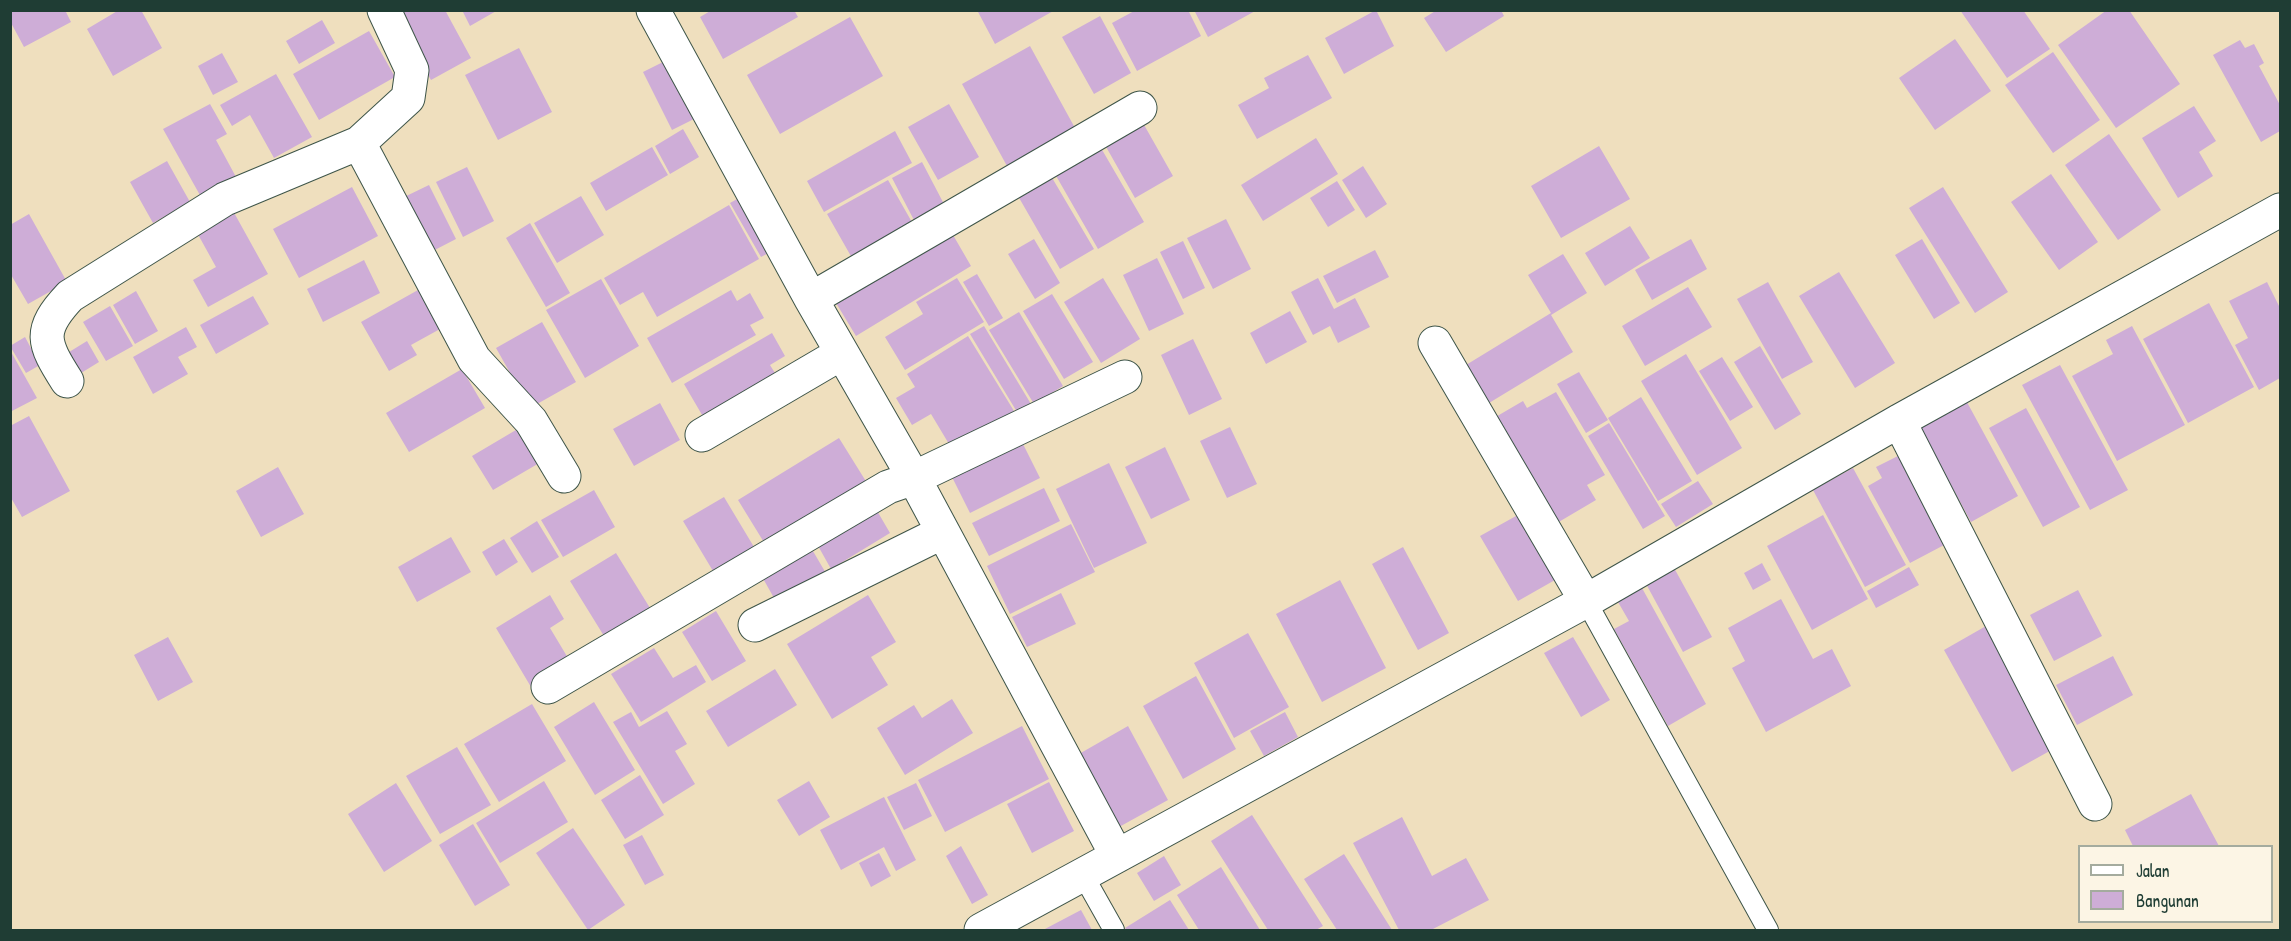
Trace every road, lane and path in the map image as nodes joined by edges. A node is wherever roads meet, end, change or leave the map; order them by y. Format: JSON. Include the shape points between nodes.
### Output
{"nodes":[{"id":1,"x":384,"y":10,"type":"edge"},
{"id":2,"x":664,"y":14,"type":"edge"},
{"id":3,"x":1140,"y":108,"type":"dead end"},
{"id":4,"x":359,"y":143,"type":"junction"},
{"id":5,"x":2280,"y":210,"type":"edge"},
{"id":6,"x":811,"y":299,"type":"junction"},
{"id":7,"x":1435,"y":343,"type":"dead end"},
{"id":8,"x":842,"y":353,"type":"junction"},
{"id":9,"x":1125,"y":377,"type":"dead end"},
{"id":10,"x":67,"y":381,"type":"dead end"},
{"id":11,"x":1899,"y":421,"type":"junction"},
{"id":12,"x":702,"y":435,"type":"dead end"},
{"id":13,"x":564,"y":476,"type":"dead end"},
{"id":14,"x":914,"y":478,"type":"junction"},
{"id":15,"x":943,"y":532,"type":"junction"},
{"id":16,"x":1586,"y":601,"type":"junction"},
{"id":17,"x":755,"y":625,"type":"dead end"},
{"id":18,"x":548,"y":687,"type":"dead end"},
{"id":19,"x":2095,"y":804,"type":"dead end"},
{"id":20,"x":1117,"y":856,"type":"junction"},
{"id":21,"x":1083,"y":875,"type":"junction"},
{"id":22,"x":981,"y":930,"type":"edge"},
{"id":23,"x":1114,"y":930,"type":"edge"},
{"id":24,"x":1768,"y":930,"type":"edge"}],
"edges":[{"from":1,"to":4,"type":"street","via":[[412,70],[408,98]]},
{"from":2,"to":6,"type":"street"},
{"from":3,"to":6,"type":"street"},
{"from":4,"to":10,"type":"street","via":[[225,199],[70,296],[56,311],[46,332],[50,354]]},
{"from":4,"to":13,"type":"street","via":[[474,359],[531,422]]},
{"from":5,"to":11,"type":"street"},
{"from":6,"to":8,"type":"street"},
{"from":7,"to":16,"type":"street"},
{"from":8,"to":12,"type":"street"},
{"from":8,"to":14,"type":"street"},
{"from":9,"to":14,"type":"street"},
{"from":11,"to":16,"type":"street"},
{"from":11,"to":19,"type":"street"},
{"from":14,"to":15,"type":"street"},
{"from":14,"to":18,"type":"street","via":[[888,487]]},
{"from":15,"to":17,"type":"street"},
{"from":15,"to":20,"type":"street"},
{"from":16,"to":20,"type":"street"},
{"from":16,"to":24,"type":"lane"},
{"from":20,"to":21,"type":"street"},
{"from":21,"to":22,"type":"street"},
{"from":21,"to":23,"type":"lane"}]}
